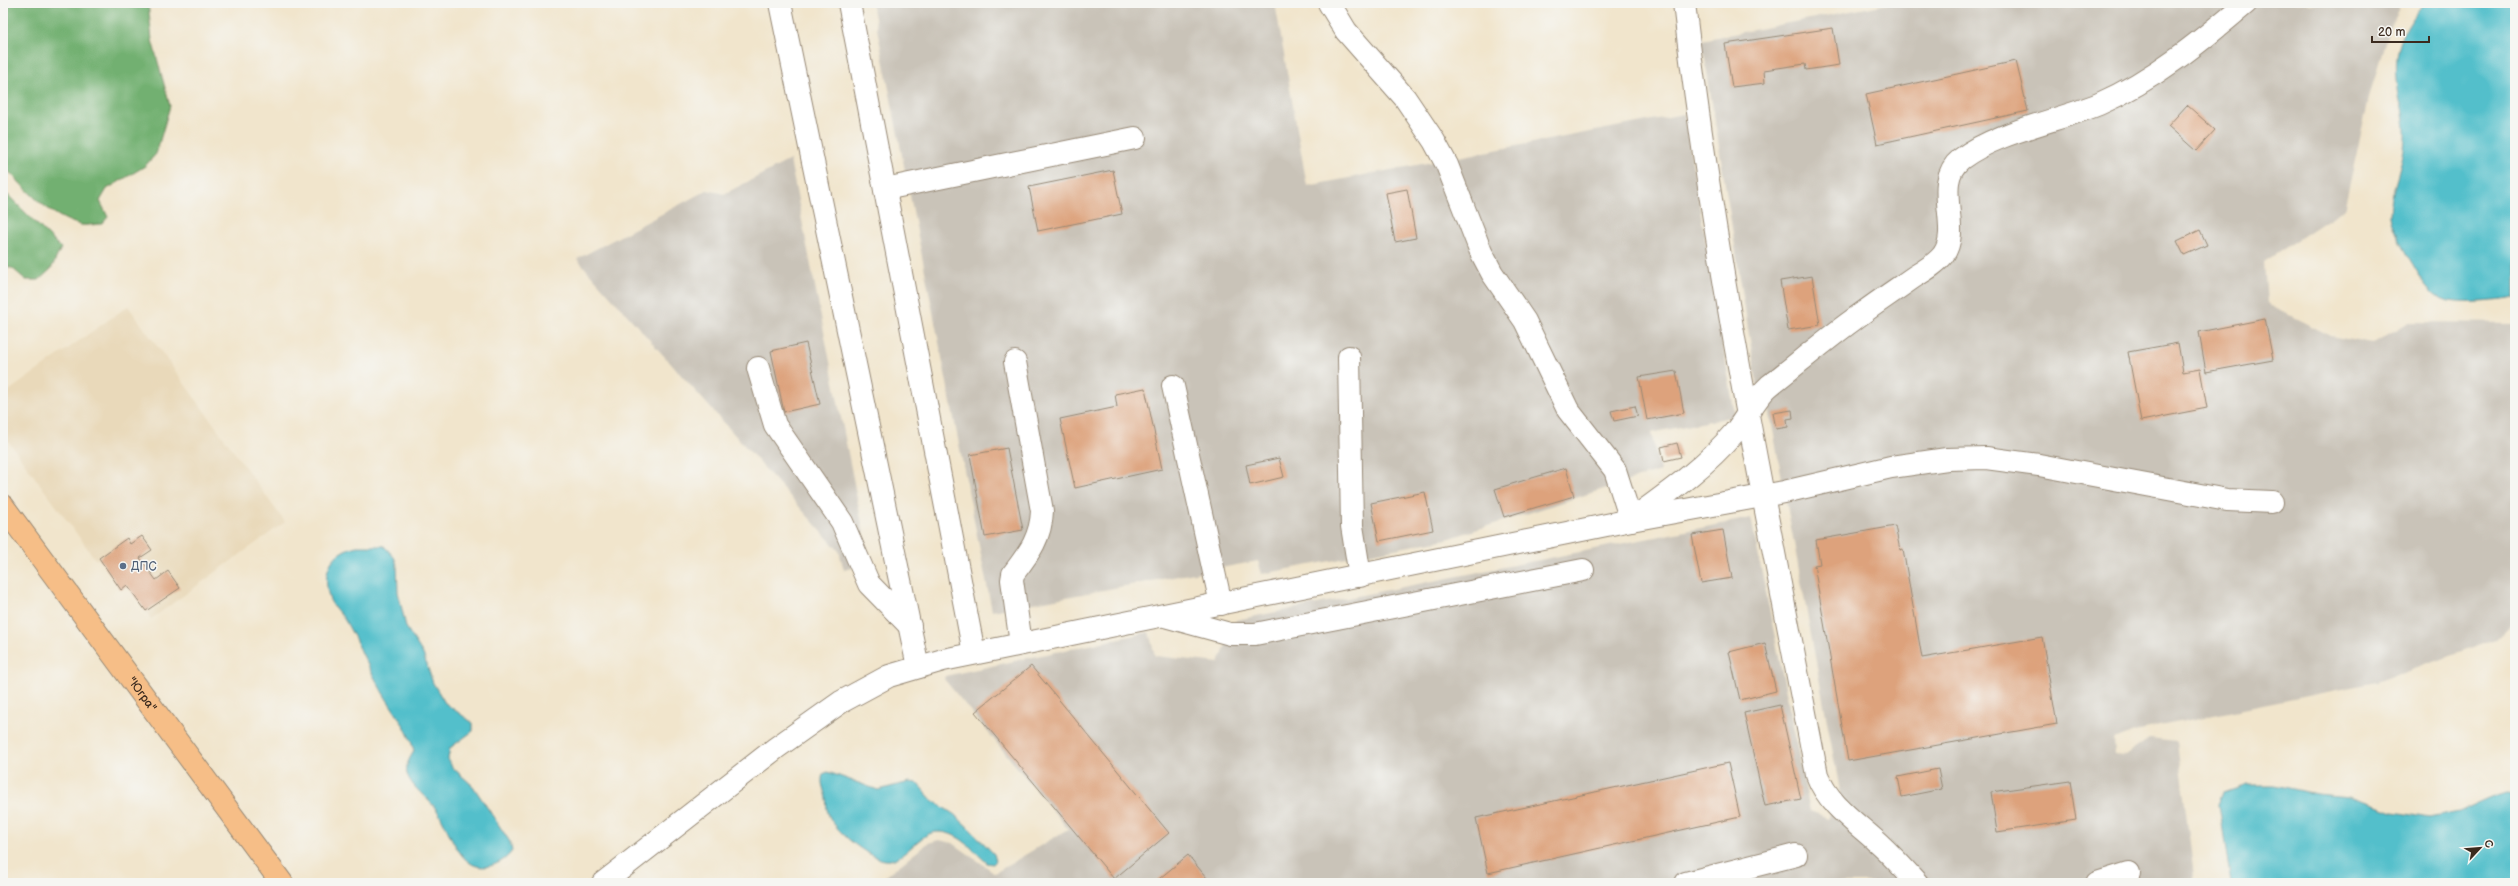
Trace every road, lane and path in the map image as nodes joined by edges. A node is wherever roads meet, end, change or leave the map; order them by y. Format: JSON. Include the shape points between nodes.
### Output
{"nodes":[{"id":1,"x":780,"y":3,"type":"edge"},
{"id":2,"x":849,"y":3,"type":"edge"},
{"id":3,"x":1329,"y":3,"type":"edge"},
{"id":4,"x":1684,"y":3,"type":"edge"},
{"id":5,"x":2246,"y":3,"type":"edge"},
{"id":6,"x":1135,"y":138,"type":"dead end"},
{"id":7,"x":885,"y":189,"type":"junction"},
{"id":8,"x":1349,"y":357,"type":"dead end"},
{"id":9,"x":1015,"y":362,"type":"dead end"},
{"id":10,"x":758,"y":368,"type":"dead end"},
{"id":11,"x":1174,"y":386,"type":"dead end"},
{"id":12,"x":1749,"y":415,"type":"junction"},
{"id":13,"x":1764,"y":495,"type":"junction"},
{"id":14,"x":2272,"y":502,"type":"dead end"},
{"id":15,"x":3,"y":506,"type":"edge"},
{"id":16,"x":1631,"y":520,"type":"junction"},
{"id":17,"x":1583,"y":570,"type":"dead end"},
{"id":18,"x":1360,"y":576,"type":"junction"},
{"id":19,"x":1221,"y":604,"type":"junction"},
{"id":20,"x":1163,"y":616,"type":"junction"},
{"id":21,"x":910,"y":626,"type":"junction"},
{"id":22,"x":1021,"y":644,"type":"junction"},
{"id":23,"x":974,"y":653,"type":"junction"},
{"id":24,"x":918,"y":667,"type":"junction"},
{"id":25,"x":1796,"y":855,"type":"dead end"},
{"id":26,"x":2129,"y":873,"type":"dead end"},
{"id":27,"x":282,"y":883,"type":"edge"},
{"id":28,"x":603,"y":883,"type":"edge"},
{"id":29,"x":1686,"y":883,"type":"edge"},
{"id":30,"x":1917,"y":883,"type":"edge"},
{"id":31,"x":2097,"y":883,"type":"edge"}],
"edges":[{"from":1,"to":21,"type":"street"},
{"from":2,"to":7,"type":"street"},
{"from":3,"to":16,"type":"street","via":[[1346,31],[1405,98],[1434,141],[1447,165],[1481,252],[1492,273],[1525,321],[1568,410],[1615,470]]},
{"from":4,"to":12,"type":"street","via":[[1709,184],[1741,382]]},
{"from":5,"to":12,"type":"street","via":[[2194,46],[2124,92],[2098,104],[2037,124],[1975,150],[1959,161],[1952,171],[1948,188],[1950,235],[1942,256],[1852,320],[1768,386],[1758,397]]},
{"from":6,"to":7,"type":"street"},
{"from":7,"to":23,"type":"street"},
{"from":8,"to":18,"type":"street","via":[[1352,526]]},
{"from":9,"to":22,"type":"street","via":[[1042,511],[1038,539],[1013,574],[1012,580]]},
{"from":10,"to":21,"type":"street","via":[[775,425],[842,522],[869,584]]},
{"from":11,"to":19,"type":"street"},
{"from":12,"to":13,"type":"street"},
{"from":12,"to":16,"type":"street","via":[[1694,475]]},
{"from":13,"to":14,"type":"street","via":[[1891,467],[1986,458],[2039,465],[2227,500]]},
{"from":13,"to":16,"type":"street"},
{"from":13,"to":30,"type":"street","via":[[1821,786],[1834,804],[1877,842]]},
{"from":15,"to":27,"type":"highway","name":"\"Югра\""},
{"from":16,"to":18,"type":"street"},
{"from":17,"to":20,"type":"street","via":[[1254,634],[1230,634]]},
{"from":18,"to":19,"type":"street"},
{"from":19,"to":20,"type":"street"},
{"from":20,"to":22,"type":"street"},
{"from":21,"to":24,"type":"street"},
{"from":22,"to":23,"type":"street"},
{"from":23,"to":24,"type":"street"},
{"from":24,"to":28,"type":"street","via":[[888,676],[841,702],[776,748]]},
{"from":25,"to":29,"type":"street"},
{"from":26,"to":31,"type":"street"}]}
